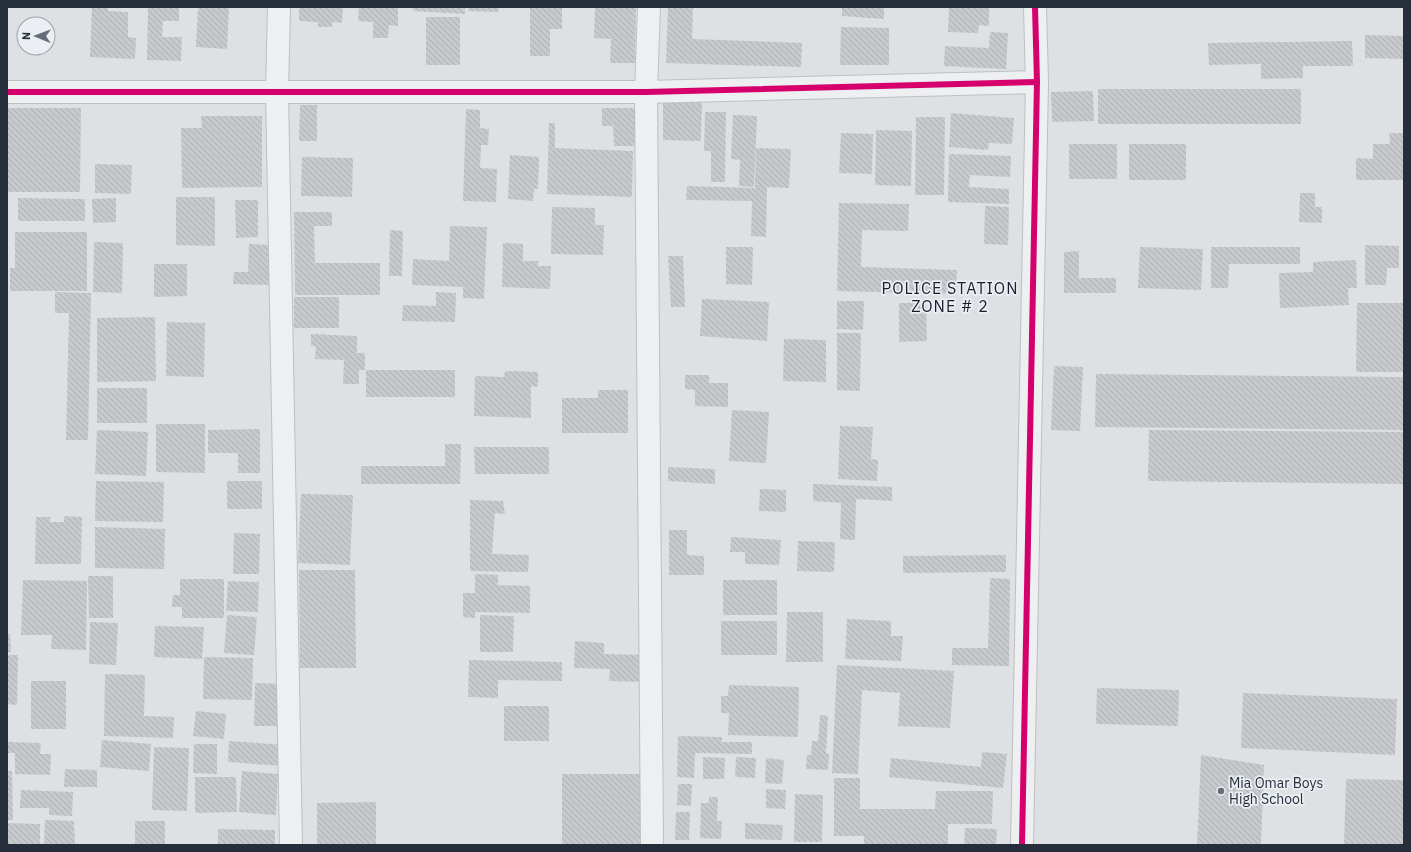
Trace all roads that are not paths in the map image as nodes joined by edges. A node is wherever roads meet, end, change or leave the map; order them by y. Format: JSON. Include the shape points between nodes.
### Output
{"nodes":[{"id":1,"x":279,"y":7,"type":"edge"},
{"id":2,"x":649,"y":7,"type":"edge"},
{"id":3,"x":1035,"y":7,"type":"edge"},
{"id":4,"x":1036,"y":82,"type":"junction"},
{"id":5,"x":277,"y":91,"type":"junction"},
{"id":6,"x":7,"y":92,"type":"edge"},
{"id":7,"x":646,"y":92,"type":"junction"},
{"id":8,"x":291,"y":845,"type":"edge"},
{"id":9,"x":652,"y":845,"type":"edge"},
{"id":10,"x":1022,"y":845,"type":"edge"}],
"edges":[{"from":1,"to":5,"type":"street"},
{"from":2,"to":7,"type":"street"},
{"from":3,"to":4,"type":"street"},
{"from":4,"to":7,"type":"street"},
{"from":4,"to":10,"type":"street"},
{"from":5,"to":6,"type":"street"},
{"from":5,"to":7,"type":"street"},
{"from":5,"to":8,"type":"street"},
{"from":7,"to":9,"type":"street"}]}
